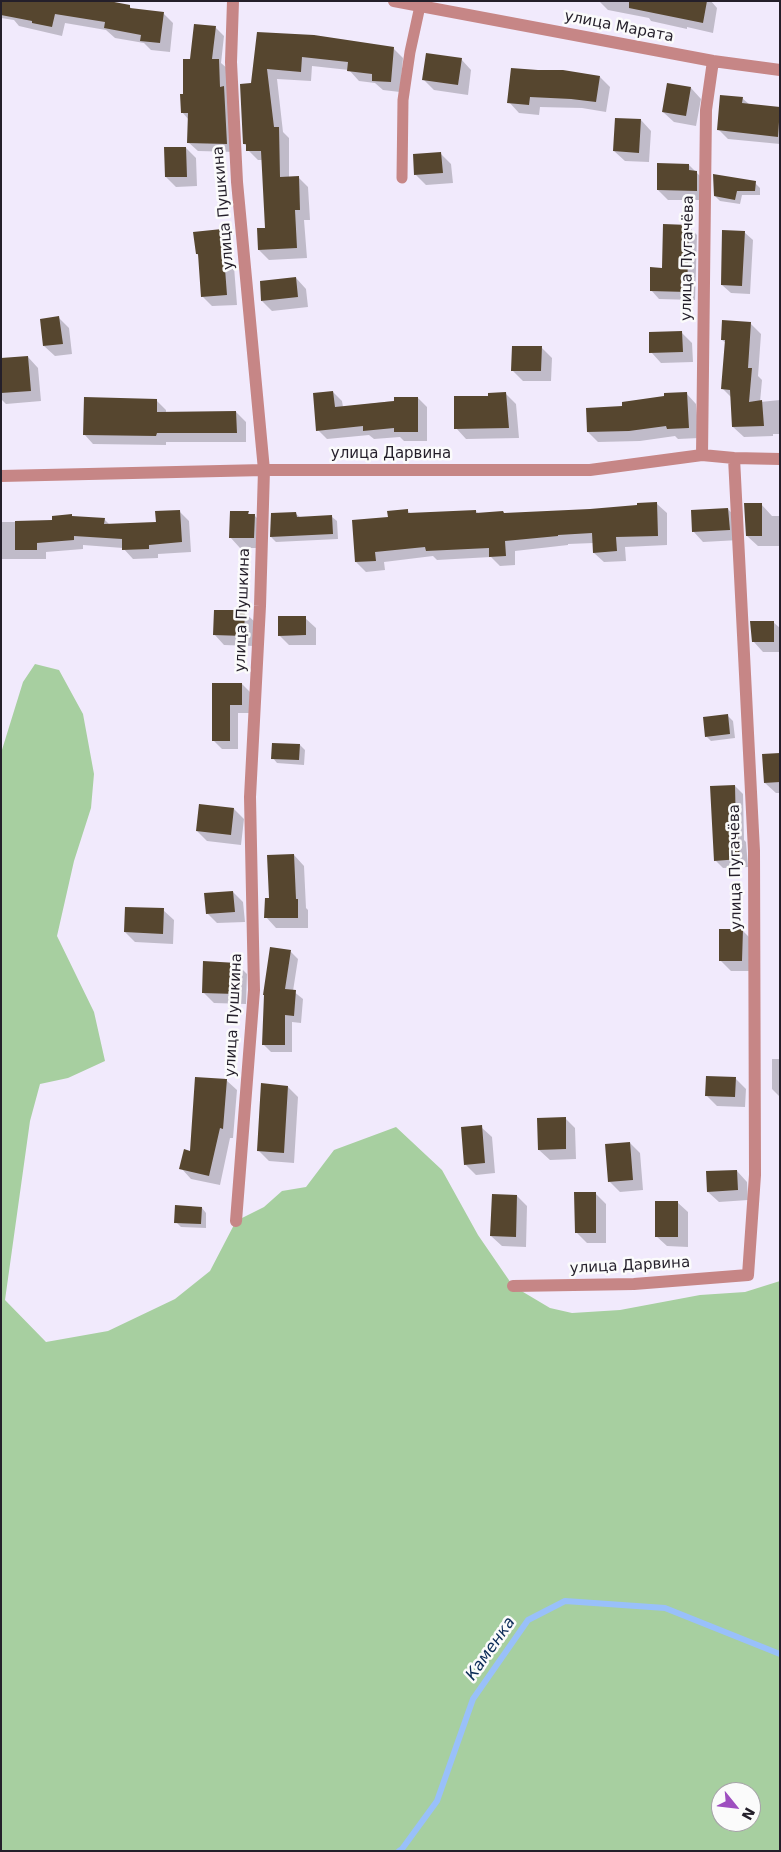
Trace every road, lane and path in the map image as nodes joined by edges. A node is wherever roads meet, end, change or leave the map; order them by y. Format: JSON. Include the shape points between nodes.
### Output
{"nodes":[{"id":1,"x":233,"y":1,"type":"edge"},
{"id":2,"x":394,"y":1,"type":"edge"},
{"id":3,"x":420,"y":6,"type":"junction"},
{"id":4,"x":713,"y":61,"type":"junction"},
{"id":5,"x":780,"y":70,"type":"edge"},
{"id":6,"x":402,"y":178,"type":"dead end"},
{"id":7,"x":702,"y":455,"type":"junction"},
{"id":8,"x":734,"y":458,"type":"junction"},
{"id":9,"x":780,"y":459,"type":"edge"},
{"id":10,"x":264,"y":470,"type":"junction"},
{"id":11,"x":1,"y":476,"type":"edge"},
{"id":12,"x":236,"y":1221,"type":"dead end"},
{"id":13,"x":748,"y":1275,"type":"joint"},
{"id":14,"x":513,"y":1286,"type":"dead end"}],
"edges":[{"from":1,"to":10,"type":"street","name":"улица Пушкина","via":[[231,62],[237,182]]},
{"from":2,"to":3,"type":"street","name":"улица Марата"},
{"from":3,"to":4,"type":"street","name":"улица Марата"},
{"from":3,"to":6,"type":"lane","via":[[403,100]]},
{"from":4,"to":5,"type":"street","name":"улица Марата"},
{"from":4,"to":7,"type":"street","name":"улица Пугачёва","via":[[706,110]]},
{"from":7,"to":8,"type":"street","name":"улица Дарвина"},
{"from":7,"to":10,"type":"street","name":"улица Дарвина","via":[[590,470]]},
{"from":8,"to":9,"type":"street","name":"улица Дарвина"},
{"from":8,"to":13,"type":"street","name":"улица Пугачёва","via":[[754,851],[755,1175]]},
{"from":10,"to":11,"type":"street","name":"улица Дарвина"},
{"from":10,"to":12,"type":"street","name":"улица Пушкина","via":[[250,797],[254,990]]},
{"from":13,"to":14,"type":"street","name":"улица Дарвина","via":[[634,1284]]}]}
